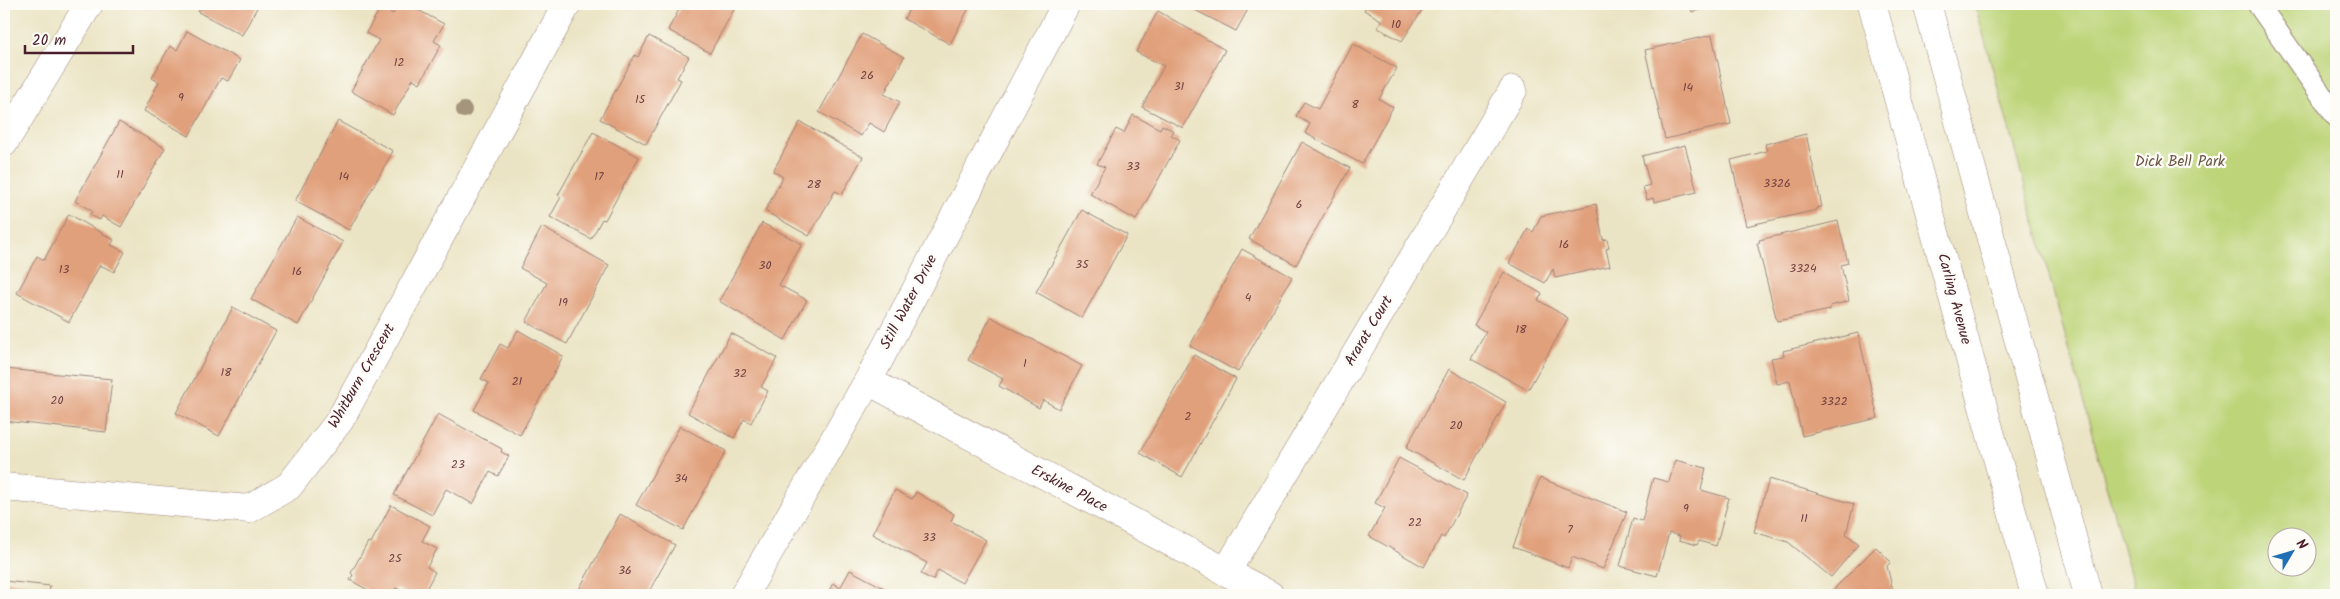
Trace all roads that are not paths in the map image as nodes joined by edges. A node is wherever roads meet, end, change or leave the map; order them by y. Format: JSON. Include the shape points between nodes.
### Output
{"nodes":[{"id":1,"x":89,"y":4,"type":"edge"},
{"id":2,"x":567,"y":4,"type":"edge"},
{"id":3,"x":1066,"y":4,"type":"edge"},
{"id":4,"x":1872,"y":4,"type":"edge"},
{"id":5,"x":1926,"y":4,"type":"edge"},
{"id":6,"x":2258,"y":4,"type":"edge"},
{"id":7,"x":1513,"y":90,"type":"dead end"},
{"id":8,"x":2336,"y":116,"type":"edge"},
{"id":9,"x":4,"y":143,"type":"edge"},
{"id":10,"x":868,"y":381,"type":"junction"},
{"id":11,"x":4,"y":487,"type":"edge"},
{"id":12,"x":1226,"y":572,"type":"junction"},
{"id":13,"x":744,"y":595,"type":"edge"},
{"id":14,"x":1270,"y":595,"type":"edge"},
{"id":15,"x":2035,"y":595,"type":"edge"},
{"id":16,"x":2088,"y":595,"type":"edge"}],
"edges":[{"from":1,"to":9,"type":"street"},
{"from":2,"to":11,"type":"street","name":"Whitburn Crescent","via":[[340,420],[290,486],[249,509]]},
{"from":3,"to":10,"type":"street","name":"Still Water Drive"},
{"from":4,"to":15,"type":"street","name":"Carling Avenue"},
{"from":5,"to":16,"type":"street"},
{"from":6,"to":8,"type":"lane"},
{"from":7,"to":12,"type":"street","name":"Ararat Court"},
{"from":10,"to":12,"type":"street","name":"Erskine Place"},
{"from":10,"to":13,"type":"street","name":"Still Water Drive"},
{"from":12,"to":14,"type":"street","name":"Erskine Place"}]}
